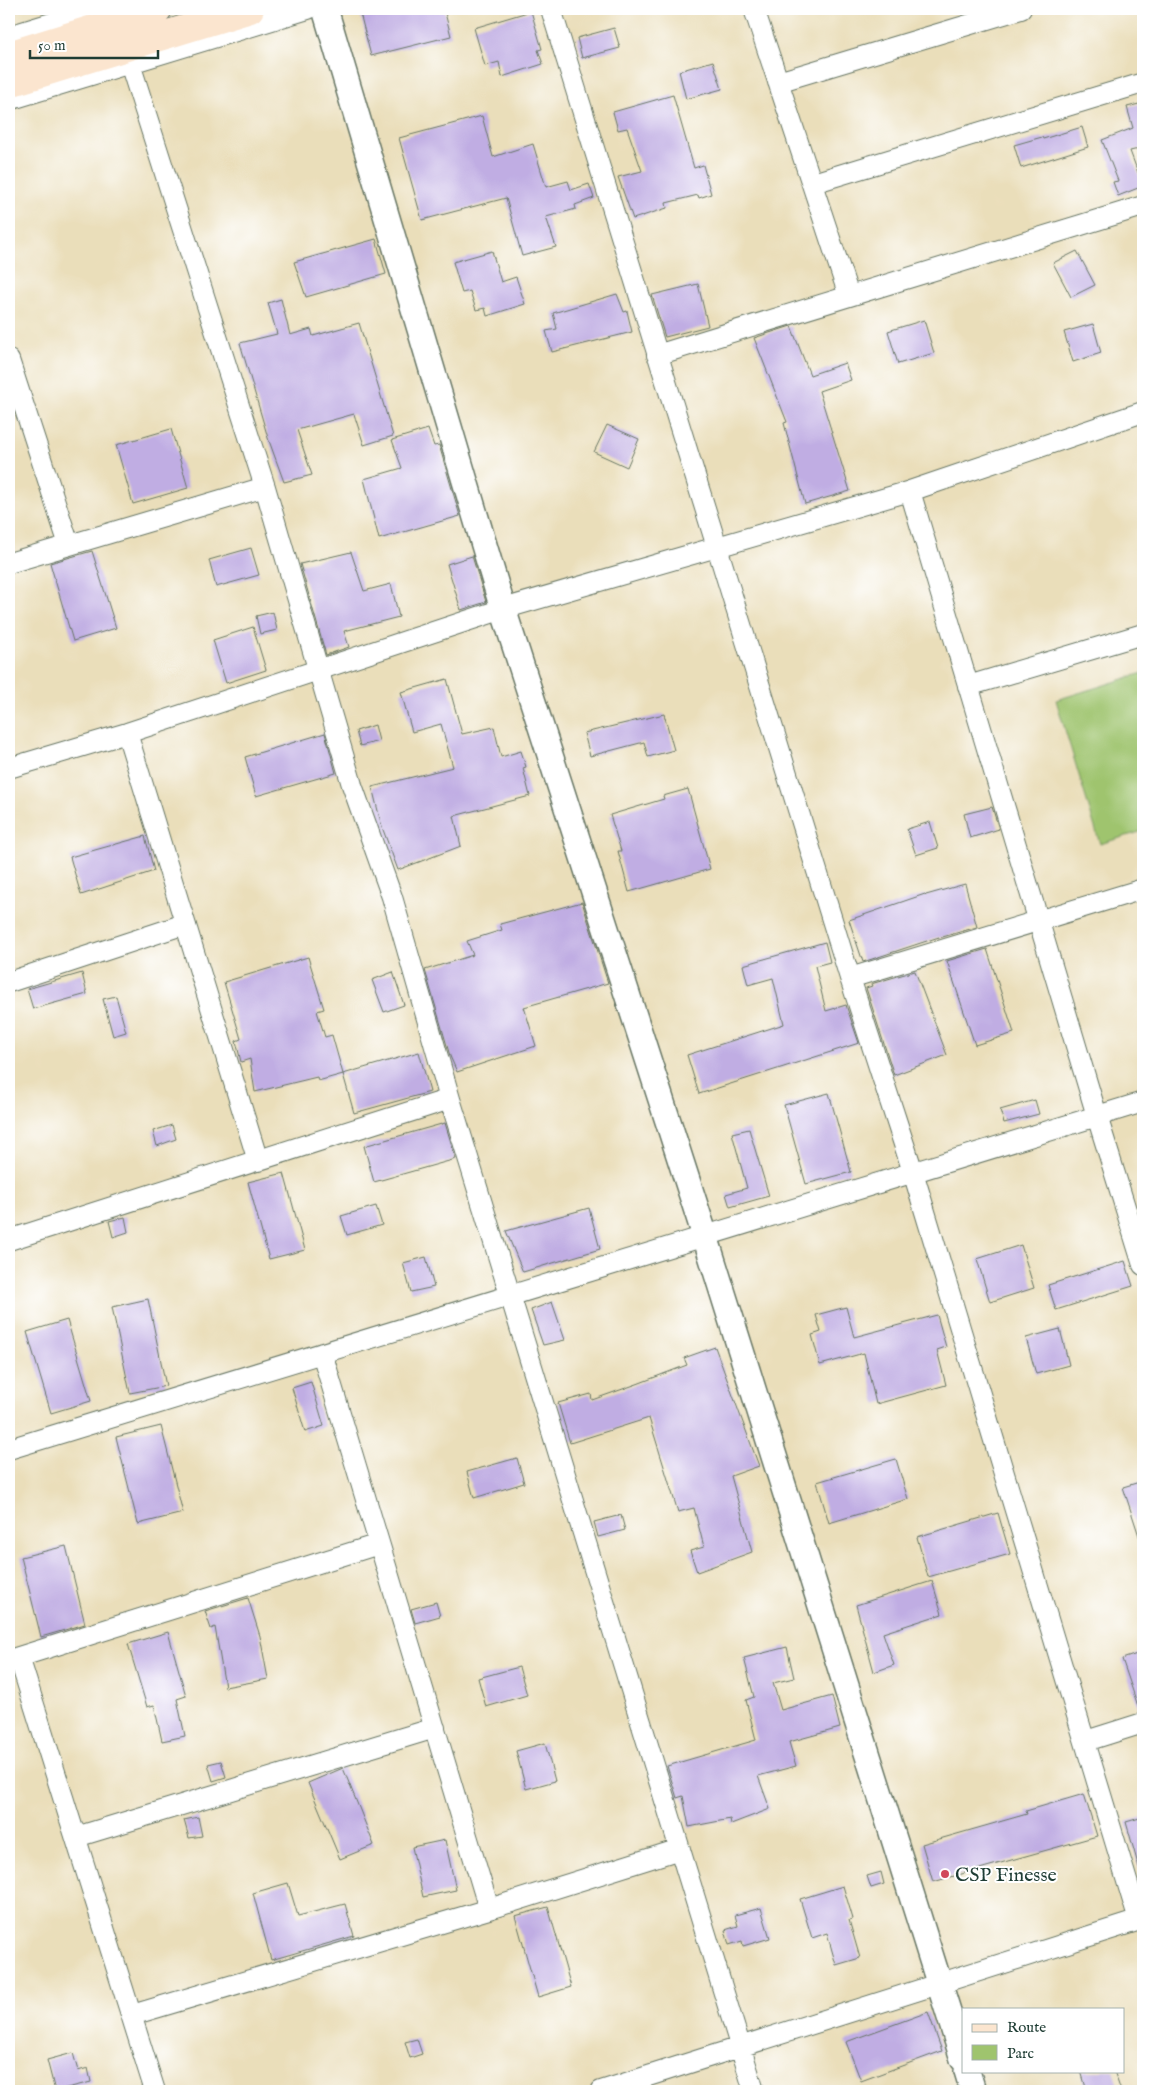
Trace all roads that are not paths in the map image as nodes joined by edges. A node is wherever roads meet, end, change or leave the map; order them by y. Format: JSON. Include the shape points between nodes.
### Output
{"nodes":[{"id":1,"x":97,"y":9,"type":"edge"},
{"id":2,"x":158,"y":9,"type":"edge"},
{"id":3,"x":250,"y":9,"type":"edge"},
{"id":4,"x":308,"y":9,"type":"edge"},
{"id":5,"x":326,"y":9,"type":"edge"},
{"id":6,"x":551,"y":9,"type":"edge"},
{"id":7,"x":754,"y":9,"type":"edge"},
{"id":8,"x":1021,"y":9,"type":"edge"},
{"id":9,"x":9,"y":36,"type":"edge"},
{"id":10,"x":9,"y":55,"type":"edge"},
{"id":11,"x":128,"y":56,"type":"junction"},
{"id":12,"x":778,"y":82,"type":"junction"},
{"id":13,"x":9,"y":83,"type":"edge"},
{"id":14,"x":1143,"y":83,"type":"edge"},
{"id":15,"x":9,"y":100,"type":"edge"},
{"id":16,"x":813,"y":183,"type":"junction"},
{"id":17,"x":1143,"y":206,"type":"edge"},
{"id":18,"x":849,"y":296,"type":"junction"},
{"id":19,"x":657,"y":355,"type":"junction"},
{"id":20,"x":9,"y":360,"type":"edge"},
{"id":21,"x":1143,"y":412,"type":"edge"},
{"id":22,"x":265,"y":487,"type":"junction"},
{"id":23,"x":910,"y":491,"type":"junction"},
{"id":24,"x":69,"y":546,"type":"junction"},
{"id":25,"x":717,"y":546,"type":"junction"},
{"id":26,"x":9,"y":563,"type":"edge"},
{"id":27,"x":503,"y":609,"type":"junction"},
{"id":28,"x":1143,"y":634,"type":"edge"},
{"id":29,"x":318,"y":670,"type":"junction"},
{"id":30,"x":968,"y":686,"type":"junction"},
{"id":31,"x":127,"y":733,"type":"junction"},
{"id":32,"x":9,"y":768,"type":"edge"},
{"id":33,"x":1143,"y":888,"type":"edge"},
{"id":34,"x":1038,"y":921,"type":"junction"},
{"id":35,"x":185,"y":924,"type":"junction"},
{"id":36,"x":850,"y":978,"type":"junction"},
{"id":37,"x":9,"y":982,"type":"edge"},
{"id":38,"x":450,"y":1099,"type":"junction"},
{"id":39,"x":1143,"y":1102,"type":"edge"},
{"id":40,"x":1097,"y":1116,"type":"junction"},
{"id":41,"x":258,"y":1160,"type":"junction"},
{"id":42,"x":913,"y":1172,"type":"junction"},
{"id":43,"x":705,"y":1236,"type":"junction"},
{"id":44,"x":9,"y":1240,"type":"edge"},
{"id":45,"x":1143,"y":1265,"type":"edge"},
{"id":46,"x":510,"y":1296,"type":"junction"},
{"id":47,"x":322,"y":1353,"type":"junction"},
{"id":48,"x":9,"y":1449,"type":"edge"},
{"id":49,"x":379,"y":1544,"type":"junction"},
{"id":50,"x":14,"y":1659,"type":"edge"},
{"id":51,"x":1143,"y":1723,"type":"edge"},
{"id":52,"x":435,"y":1728,"type":"junction"},
{"id":53,"x":1086,"y":1741,"type":"junction"},
{"id":54,"x":76,"y":1837,"type":"junction"},
{"id":55,"x":680,"y":1850,"type":"junction"},
{"id":56,"x":489,"y":1909,"type":"junction"},
{"id":57,"x":1141,"y":1920,"type":"edge"},
{"id":58,"x":940,"y":1984,"type":"junction"},
{"id":59,"x":132,"y":2016,"type":"junction"},
{"id":60,"x":741,"y":2048,"type":"junction"},
{"id":61,"x":962,"y":2056,"type":"edge"},
{"id":62,"x":967,"y":2072,"type":"edge"},
{"id":63,"x":156,"y":2091,"type":"edge"},
{"id":64,"x":601,"y":2091,"type":"edge"},
{"id":65,"x":754,"y":2091,"type":"edge"},
{"id":66,"x":973,"y":2091,"type":"edge"}],
"edges":[{"from":1,"to":9,"type":"street"},
{"from":2,"to":10,"type":"main road"},
{"from":3,"to":11,"type":"main road"},
{"from":4,"to":11,"type":"street"},
{"from":5,"to":27,"type":"street"},
{"from":6,"to":19,"type":"street"},
{"from":7,"to":12,"type":"street"},
{"from":8,"to":12,"type":"street"},
{"from":11,"to":13,"type":"main road"},
{"from":11,"to":15,"type":"street"},
{"from":11,"to":22,"type":"street"},
{"from":12,"to":16,"type":"street"},
{"from":14,"to":16,"type":"street"},
{"from":16,"to":18,"type":"street"},
{"from":17,"to":18,"type":"street"},
{"from":18,"to":19,"type":"street"},
{"from":19,"to":25,"type":"street"},
{"from":20,"to":24,"type":"street"},
{"from":21,"to":23,"type":"street"},
{"from":22,"to":24,"type":"street"},
{"from":22,"to":29,"type":"street"},
{"from":23,"to":25,"type":"street"},
{"from":23,"to":30,"type":"street"},
{"from":24,"to":26,"type":"street"},
{"from":25,"to":27,"type":"street"},
{"from":25,"to":36,"type":"street"},
{"from":27,"to":29,"type":"street"},
{"from":27,"to":43,"type":"street"},
{"from":28,"to":30,"type":"street"},
{"from":29,"to":31,"type":"street"},
{"from":29,"to":38,"type":"street","via":[[352,785],[392,897]]},
{"from":30,"to":34,"type":"street"},
{"from":31,"to":32,"type":"street"},
{"from":31,"to":35,"type":"street"},
{"from":33,"to":34,"type":"street"},
{"from":34,"to":36,"type":"street"},
{"from":34,"to":40,"type":"street"},
{"from":35,"to":37,"type":"street"},
{"from":35,"to":41,"type":"street"},
{"from":36,"to":42,"type":"street"},
{"from":38,"to":41,"type":"street"},
{"from":38,"to":46,"type":"street"},
{"from":39,"to":40,"type":"street"},
{"from":40,"to":42,"type":"street"},
{"from":40,"to":45,"type":"street"},
{"from":41,"to":44,"type":"street"},
{"from":42,"to":43,"type":"street"},
{"from":42,"to":53,"type":"street"},
{"from":43,"to":46,"type":"street"},
{"from":43,"to":58,"type":"street"},
{"from":46,"to":47,"type":"street"},
{"from":46,"to":55,"type":"street"},
{"from":47,"to":48,"type":"street"},
{"from":47,"to":49,"type":"street"},
{"from":49,"to":50,"type":"street"},
{"from":49,"to":52,"type":"street"},
{"from":50,"to":54,"type":"street"},
{"from":51,"to":53,"type":"street"},
{"from":52,"to":54,"type":"street"},
{"from":52,"to":56,"type":"street"},
{"from":53,"to":57,"type":"street"},
{"from":54,"to":59,"type":"street"},
{"from":55,"to":56,"type":"street"},
{"from":55,"to":60,"type":"street"},
{"from":56,"to":59,"type":"street"},
{"from":57,"to":58,"type":"street"},
{"from":58,"to":60,"type":"street"},
{"from":58,"to":61,"type":"street"},
{"from":59,"to":63,"type":"street"},
{"from":60,"to":64,"type":"street"},
{"from":60,"to":65,"type":"street"},
{"from":62,"to":66,"type":"street"}]}
